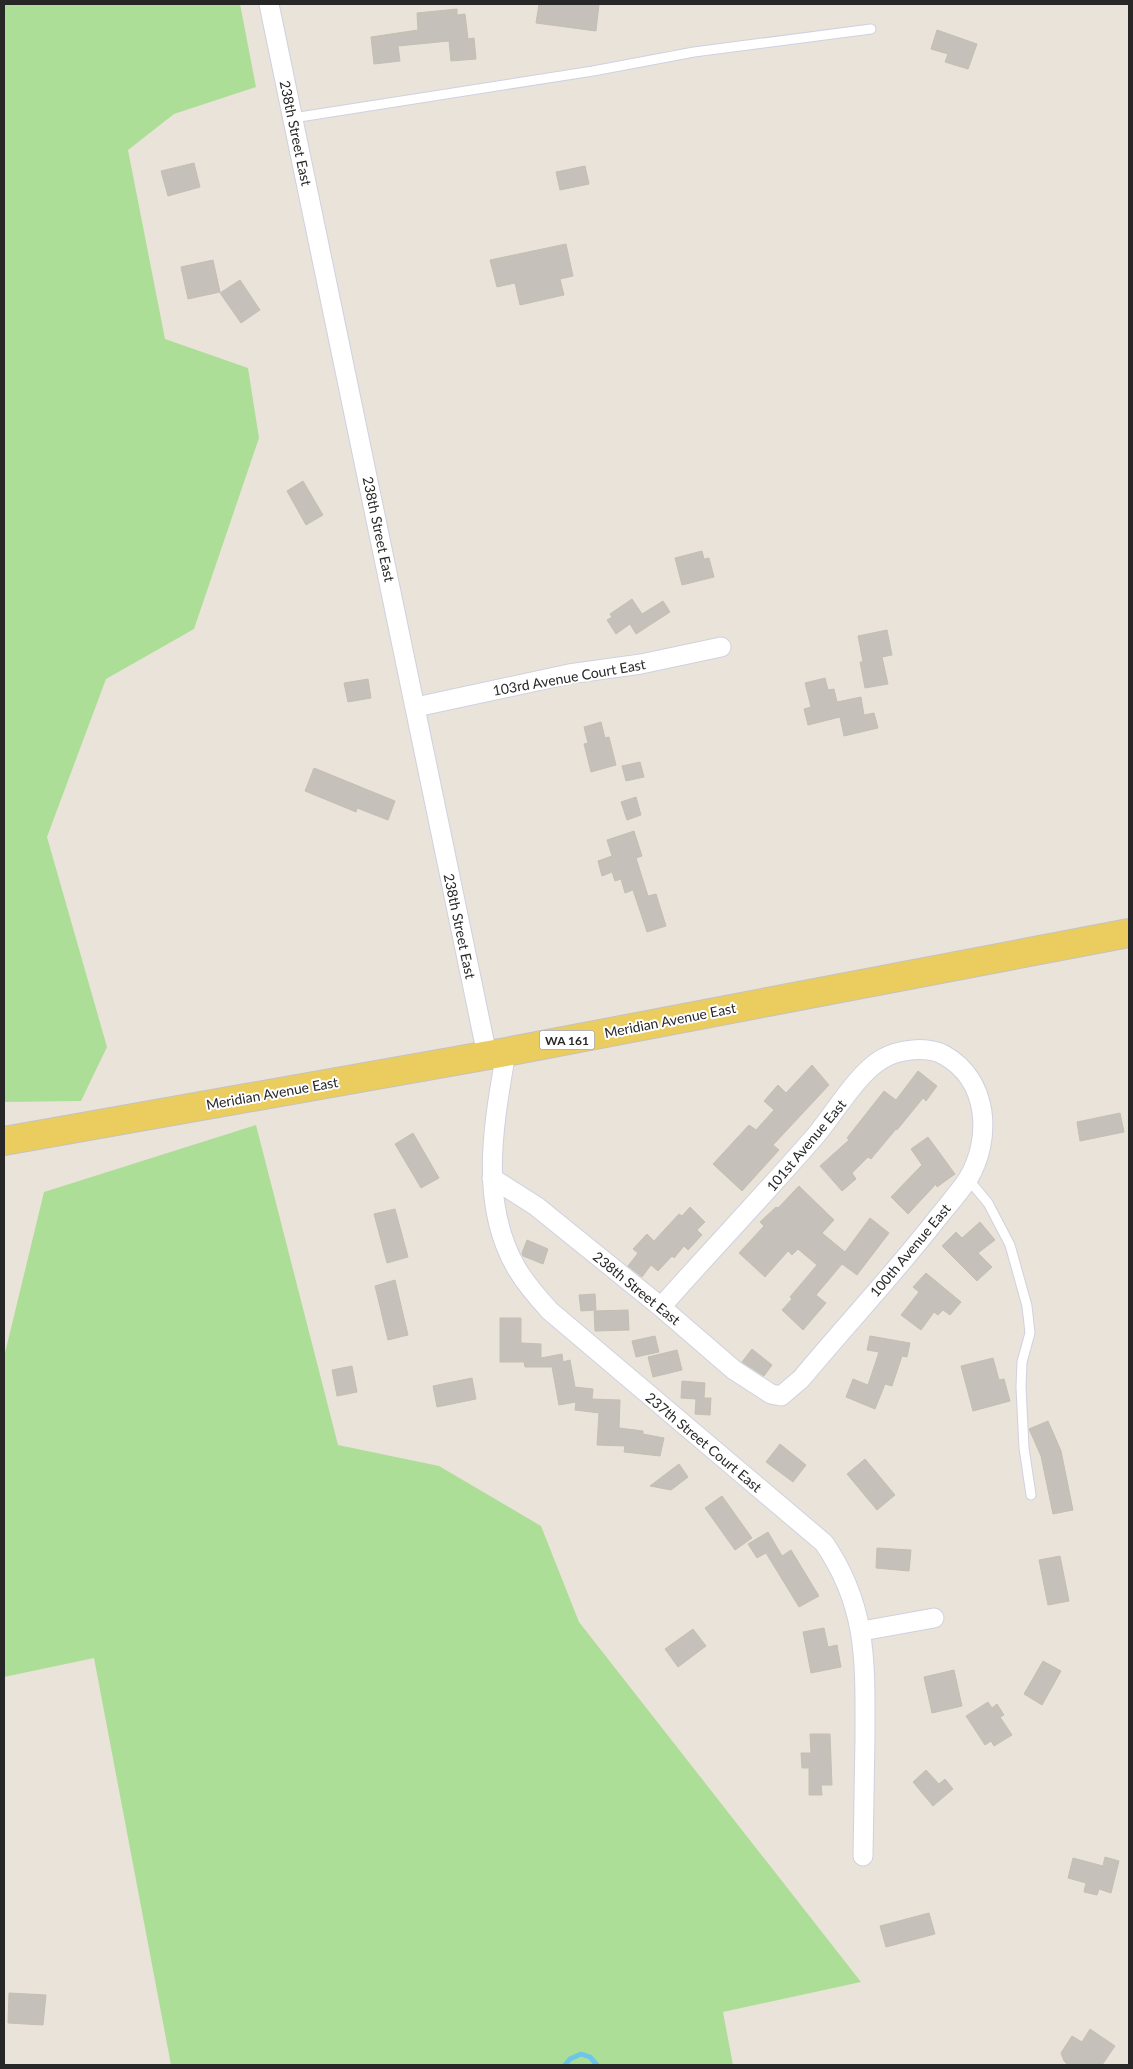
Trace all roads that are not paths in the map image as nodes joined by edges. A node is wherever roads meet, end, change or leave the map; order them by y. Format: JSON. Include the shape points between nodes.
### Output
{"nodes":[{"id":1,"x":269,"y":4,"type":"edge"},
{"id":2,"x":872,"y":29,"type":"dead end"},
{"id":3,"x":293,"y":118,"type":"junction"},
{"id":4,"x":721,"y":647,"type":"dead end"},
{"id":5,"x":416,"y":707,"type":"junction"},
{"id":6,"x":1129,"y":933,"type":"edge"},
{"id":7,"x":497,"y":1054,"type":"junction"},
{"id":8,"x":971,"y":1081,"type":"joint"},
{"id":9,"x":4,"y":1141,"type":"edge"},
{"id":10,"x":492,"y":1178,"type":"junction"},
{"id":11,"x":968,"y":1179,"type":"junction"},
{"id":12,"x":661,"y":1307,"type":"junction"},
{"id":13,"x":781,"y":1396,"type":"joint"},
{"id":14,"x":1031,"y":1495,"type":"dead end"},
{"id":15,"x":934,"y":1618,"type":"dead end"},
{"id":16,"x":862,"y":1631,"type":"junction"},
{"id":17,"x":863,"y":1856,"type":"dead end"}],
"edges":[{"from":1,"to":3,"type":"street","name":"238th Street East"},
{"from":2,"to":3,"type":"lane","via":[[694,52]]},
{"from":3,"to":5,"type":"street","name":"238th Street East"},
{"from":4,"to":5,"type":"street","name":"103rd Avenue Court East","via":[[641,664],[569,674]]},
{"from":5,"to":7,"type":"street","name":"238th Street East"},
{"from":6,"to":7,"type":"main road","name":"Meridian Avenue East","number":"WA 161"},
{"from":7,"to":9,"type":"main road","name":"Meridian Avenue East","number":"WA 161"},
{"from":7,"to":10,"type":"street","name":"237th Street Court East","via":[[498,1104]]},
{"from":8,"to":11,"type":"street","name":"100th Avenue East","via":[[982,1106],[984,1124],[982,1141]]},
{"from":8,"to":12,"type":"street","name":"101st Avenue East","via":[[955,1063],[925,1049],[883,1059],[865,1074],[763,1197]]},
{"from":10,"to":12,"type":"street","name":"238th Street East","via":[[536,1206]]},
{"from":10,"to":16,"type":"street","name":"237th Street Court East","via":[[497,1216],[505,1243],[531,1290],[550,1311],[824,1543],[844,1577]]},
{"from":11,"to":13,"type":"street","name":"100th Avenue East","via":[[916,1246],[800,1379]]},
{"from":11,"to":14,"type":"lane","via":[[988,1203],[1010,1245],[1027,1306],[1030,1332],[1022,1362],[1021,1387],[1024,1448]]},
{"from":12,"to":13,"type":"street","name":"238th Street East","via":[[734,1370],[771,1394]]},
{"from":15,"to":16,"type":"street"},
{"from":16,"to":17,"type":"street","name":"237th Street Court East","via":[[865,1666]]}]}
